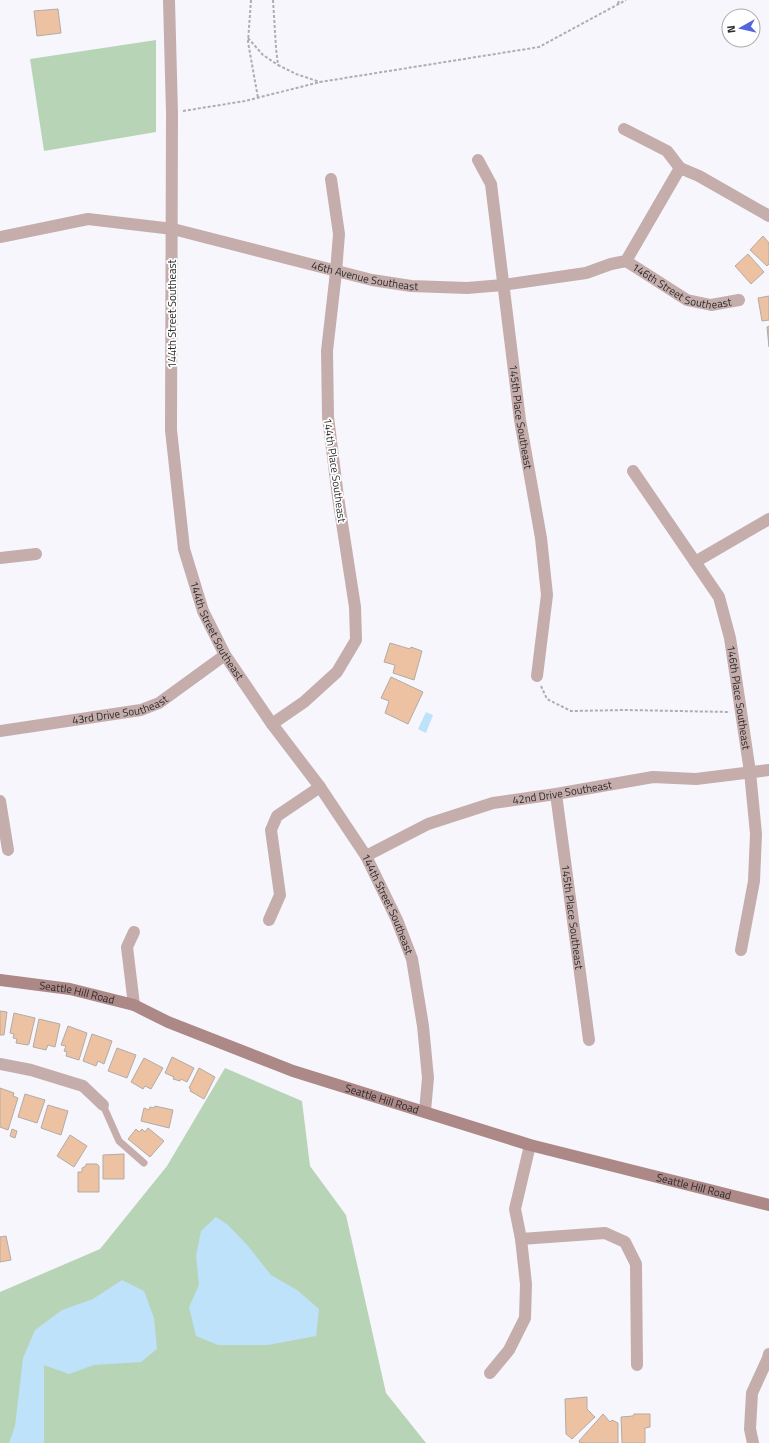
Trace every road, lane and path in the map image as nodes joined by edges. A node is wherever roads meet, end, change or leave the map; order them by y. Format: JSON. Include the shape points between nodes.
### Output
{"nodes":[{"id":1,"x":168,"y":0,"type":"edge"},
{"id":2,"x":251,"y":0,"type":"edge"},
{"id":3,"x":273,"y":0,"type":"edge"},
{"id":4,"x":619,"y":0,"type":"edge"},
{"id":5,"x":626,"y":0,"type":"edge"},
{"id":6,"x":618,"y":4,"type":"junction"},
{"id":7,"x":248,"y":38,"type":"junction"},
{"id":8,"x":278,"y":65,"type":"junction"},
{"id":9,"x":320,"y":82,"type":"junction"},
{"id":10,"x":258,"y":98,"type":"junction"},
{"id":11,"x":172,"y":113,"type":"junction"},
{"id":12,"x":624,"y":129,"type":"dead end"},
{"id":13,"x":478,"y":160,"type":"dead end"},
{"id":14,"x":680,"y":168,"type":"junction"},
{"id":15,"x":331,"y":179,"type":"dead end"},
{"id":16,"x":769,"y":216,"type":"edge"},
{"id":17,"x":173,"y":229,"type":"junction"},
{"id":18,"x":0,"y":237,"type":"edge"},
{"id":19,"x":626,"y":262,"type":"junction"},
{"id":20,"x":336,"y":272,"type":"junction"},
{"id":21,"x":503,"y":285,"type":"junction"},
{"id":22,"x":739,"y":300,"type":"dead end"},
{"id":23,"x":633,"y":471,"type":"dead end"},
{"id":24,"x":769,"y":519,"type":"edge"},
{"id":25,"x":36,"y":554,"type":"dead end"},
{"id":26,"x":0,"y":558,"type":"edge"},
{"id":27,"x":695,"y":562,"type":"junction"},
{"id":28,"x":226,"y":655,"type":"junction"},
{"id":29,"x":537,"y":676,"type":"joint"},
{"id":30,"x":741,"y":712,"type":"junction"},
{"id":31,"x":272,"y":724,"type":"junction"},
{"id":32,"x":0,"y":731,"type":"edge"},
{"id":33,"x":769,"y":770,"type":"edge"},
{"id":34,"x":750,"y":772,"type":"junction"},
{"id":35,"x":320,"y":787,"type":"junction"},
{"id":36,"x":556,"y":794,"type":"junction"},
{"id":37,"x":0,"y":801,"type":"edge"},
{"id":38,"x":8,"y":850,"type":"dead end"},
{"id":39,"x":366,"y":856,"type":"junction"},
{"id":40,"x":269,"y":920,"type":"dead end"},
{"id":41,"x":134,"y":932,"type":"dead end"},
{"id":42,"x":741,"y":950,"type":"dead end"},
{"id":43,"x":0,"y":980,"type":"edge"},
{"id":44,"x":134,"y":1005,"type":"junction"},
{"id":45,"x":589,"y":1040,"type":"dead end"},
{"id":46,"x":0,"y":1064,"type":"edge"},
{"id":47,"x":103,"y":1105,"type":"joint"},
{"id":48,"x":425,"y":1111,"type":"junction"},
{"id":49,"x":530,"y":1145,"type":"junction"},
{"id":50,"x":144,"y":1162,"type":"dead end"},
{"id":51,"x":769,"y":1205,"type":"edge"},
{"id":52,"x":521,"y":1239,"type":"junction"},
{"id":53,"x":769,"y":1357,"type":"edge"},
{"id":54,"x":638,"y":1365,"type":"dead end"},
{"id":55,"x":490,"y":1373,"type":"dead end"},
{"id":56,"x":753,"y":1443,"type":"edge"}],
"edges":[{"from":1,"to":11,"type":"street","name":"144th Street Southeast"},
{"from":2,"to":7,"type":"path"},
{"from":3,"to":8,"type":"path"},
{"from":4,"to":6,"type":"path"},
{"from":5,"to":6,"type":"path"},
{"from":6,"to":9,"type":"path","via":[[539,47]]},
{"from":7,"to":8,"type":"path","via":[[263,55]]},
{"from":7,"to":10,"type":"path"},
{"from":8,"to":9,"type":"path"},
{"from":9,"to":10,"type":"path"},
{"from":10,"to":11,"type":"path"},
{"from":11,"to":17,"type":"street","name":"144th Street Southeast"},
{"from":12,"to":14,"type":"street","via":[[667,151]]},
{"from":13,"to":21,"type":"street","name":"145th Place Southeast","via":[[491,184]]},
{"from":14,"to":16,"type":"street"},
{"from":14,"to":19,"type":"street"},
{"from":15,"to":20,"type":"street","name":"144th Place Southeast","via":[[340,234]]},
{"from":17,"to":18,"type":"street","name":"46th Avenue Southeast","via":[[88,219]]},
{"from":17,"to":20,"type":"street","name":"46th Avenue Southeast"},
{"from":17,"to":28,"type":"street","name":"144th Street Southeast","via":[[171,430],[184,549],[203,611]]},
{"from":19,"to":21,"type":"street","name":"46th Avenue Southeast","via":[[611,264],[586,274]]},
{"from":19,"to":22,"type":"street","name":"146th Street Southeast","via":[[687,300],[711,305]]},
{"from":20,"to":21,"type":"street","name":"46th Avenue Southeast","via":[[411,286],[467,288]]},
{"from":20,"to":31,"type":"street","name":"144th Place Southeast","via":[[327,351],[328,417],[355,607],[356,640],[337,672],[304,702]]},
{"from":21,"to":29,"type":"street","name":"145th Place Southeast","via":[[520,420],[541,538],[547,595]]},
{"from":23,"to":27,"type":"street","name":"146th Place Southeast"},
{"from":24,"to":27,"type":"street"},
{"from":25,"to":26,"type":"street"},
{"from":27,"to":30,"type":"street","name":"146th Place Southeast","via":[[719,597],[730,638]]},
{"from":28,"to":31,"type":"street","name":"144th Street Southeast"},
{"from":28,"to":32,"type":"street","name":"43rd Drive Southeast","via":[[159,703],[141,710]]},
{"from":29,"to":30,"type":"path","via":[[547,699],[571,711]]},
{"from":30,"to":34,"type":"street","name":"146th Place Southeast"},
{"from":31,"to":35,"type":"street","name":"144th Street Southeast"},
{"from":33,"to":34,"type":"street","name":"42nd Drive Southeast"},
{"from":34,"to":36,"type":"street","name":"42nd Drive Southeast","via":[[696,779],[653,777]]},
{"from":34,"to":42,"type":"street","name":"146th Place Southeast","via":[[756,834],[754,881]]},
{"from":35,"to":39,"type":"street","name":"144th Street Southeast"},
{"from":35,"to":40,"type":"street","via":[[277,816],[271,830],[280,895]]},
{"from":36,"to":39,"type":"street","name":"42nd Drive Southeast","via":[[493,803],[428,824]]},
{"from":36,"to":45,"type":"street","name":"145th Place Southeast"},
{"from":37,"to":38,"type":"street"},
{"from":39,"to":48,"type":"street","name":"144th Street Southeast","via":[[397,920],[412,959],[428,1078]]},
{"from":41,"to":44,"type":"street","via":[[127,948]]},
{"from":43,"to":44,"type":"main road","name":"Seattle Hill Road","via":[[70,989]]},
{"from":44,"to":48,"type":"main road","name":"Seattle Hill Road","via":[[168,1022],[293,1071]]},
{"from":46,"to":47,"type":"street","via":[[31,1070],[84,1086]]},
{"from":47,"to":50,"type":"lane","via":[[119,1141]]},
{"from":48,"to":49,"type":"main road","name":"Seattle Hill Road"},
{"from":49,"to":51,"type":"main road","name":"Seattle Hill Road"},
{"from":49,"to":52,"type":"street","via":[[515,1209]]},
{"from":52,"to":54,"type":"street","via":[[605,1233],[625,1242],[636,1264]]},
{"from":52,"to":55,"type":"street","via":[[526,1284],[525,1318],[509,1350]]},
{"from":53,"to":56,"type":"street","via":[[752,1393],[750,1429]]}]}
